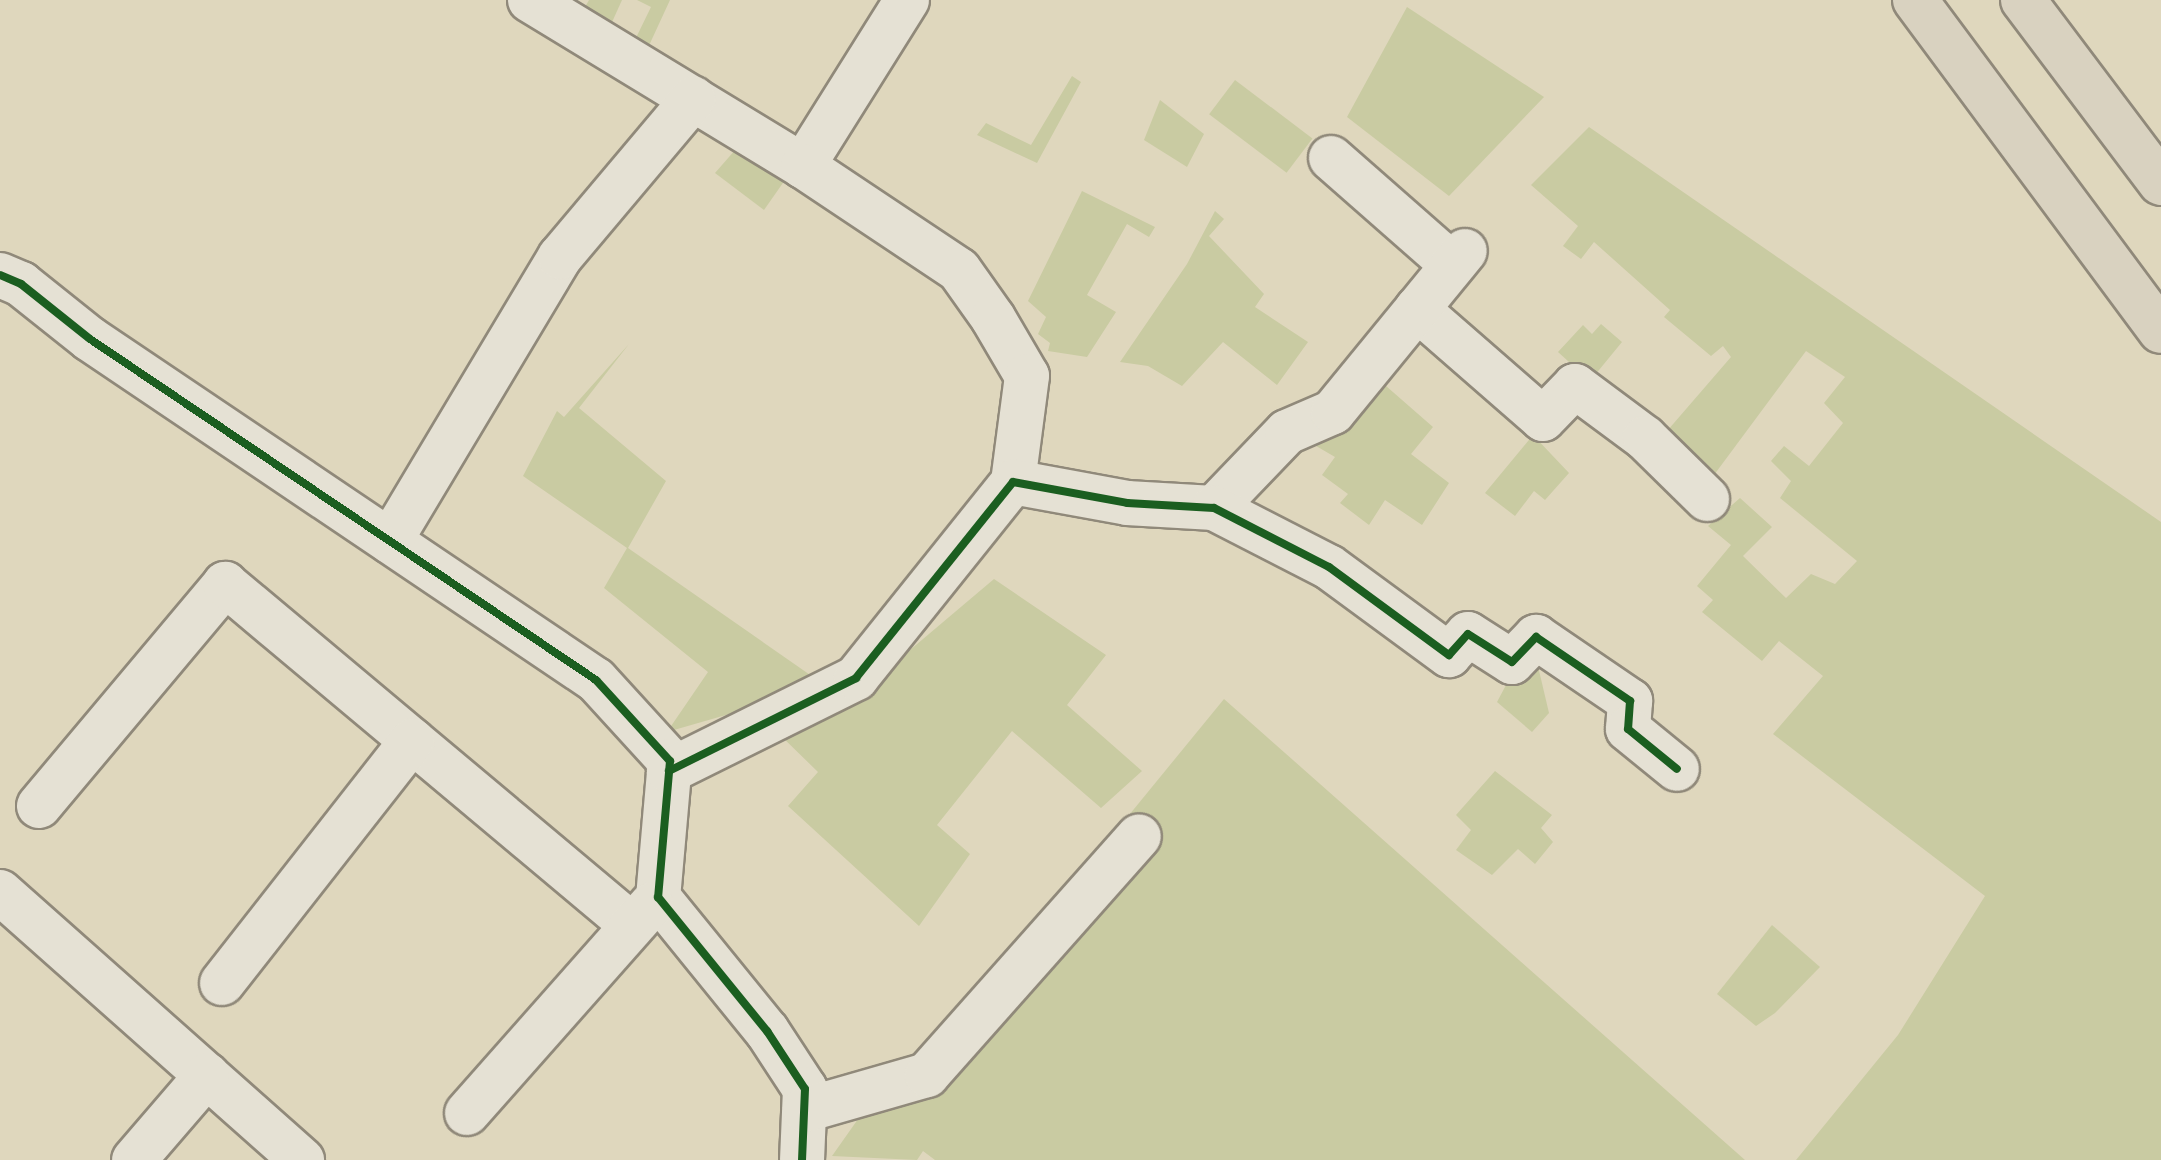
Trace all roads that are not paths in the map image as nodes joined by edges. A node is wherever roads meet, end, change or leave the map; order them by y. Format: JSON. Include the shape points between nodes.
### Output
{"nodes":[{"id":1,"x":530,"y":0,"type":"edge"},
{"id":2,"x":907,"y":0,"type":"edge"},
{"id":3,"x":1915,"y":0,"type":"edge"},
{"id":4,"x":2023,"y":0,"type":"edge"},
{"id":5,"x":693,"y":99,"type":"junction"},
{"id":6,"x":1331,"y":158,"type":"dead end"},
{"id":7,"x":803,"y":166,"type":"junction"},
{"id":8,"x":2161,"y":183,"type":"edge"},
{"id":9,"x":0,"y":275,"type":"edge"},
{"id":10,"x":1417,"y":309,"type":"junction"},
{"id":11,"x":2161,"y":331,"type":"edge"},
{"id":12,"x":1013,"y":482,"type":"junction"},
{"id":13,"x":1707,"y":499,"type":"dead end"},
{"id":14,"x":1214,"y":508,"type":"junction"},
{"id":15,"x":390,"y":541,"type":"junction"},
{"id":16,"x":412,"y":741,"type":"junction"},
{"id":17,"x":1677,"y":769,"type":"dead end"},
{"id":18,"x":669,"y":771,"type":"junction"},
{"id":19,"x":39,"y":806,"type":"dead end"},
{"id":20,"x":1139,"y":836,"type":"dead end"},
{"id":21,"x":0,"y":892,"type":"edge"},
{"id":22,"x":645,"y":911,"type":"junction"},
{"id":23,"x":222,"y":983,"type":"dead end"},
{"id":24,"x":207,"y":1075,"type":"junction"},
{"id":25,"x":805,"y":1110,"type":"junction"},
{"id":26,"x":467,"y":1113,"type":"dead end"},
{"id":27,"x":134,"y":1160,"type":"edge"},
{"id":28,"x":302,"y":1160,"type":"edge"},
{"id":29,"x":802,"y":1160,"type":"edge"}],
"edges":[{"from":1,"to":5,"type":"street"},
{"from":2,"to":7,"type":"street"},
{"from":3,"to":11,"type":"highway"},
{"from":4,"to":8,"type":"highway"},
{"from":5,"to":7,"type":"street"},
{"from":5,"to":15,"type":"street","via":[[560,257]]},
{"from":6,"to":10,"type":"street","via":[[1459,258]]},
{"from":7,"to":12,"type":"street","via":[[959,270],[993,318],[1027,376]]},
{"from":9,"to":15,"type":"street","via":[[21,284],[90,339]]},
{"from":10,"to":13,"type":"street","via":[[1543,419],[1575,386],[1645,438]]},
{"from":10,"to":14,"type":"street","via":[[1333,412],[1287,432]]},
{"from":12,"to":14,"type":"street","via":[[1127,503]]},
{"from":12,"to":18,"type":"street","via":[[856,678]]},
{"from":14,"to":17,"type":"street","via":[[1329,567],[1449,655],[1468,634],[1512,662],[1536,637],[1630,701],[1628,729]]},
{"from":15,"to":18,"type":"street","via":[[596,680],[670,761]]},
{"from":16,"to":19,"type":"street","via":[[225,584]]},
{"from":16,"to":22,"type":"street"},
{"from":16,"to":23,"type":"street"},
{"from":18,"to":22,"type":"street"},
{"from":20,"to":25,"type":"street","via":[[927,1075]]},
{"from":21,"to":24,"type":"street"},
{"from":22,"to":25,"type":"street","via":[[767,1031],[805,1089]]},
{"from":22,"to":26,"type":"street"},
{"from":24,"to":27,"type":"street"},
{"from":24,"to":28,"type":"street"},
{"from":25,"to":29,"type":"street"}]}
